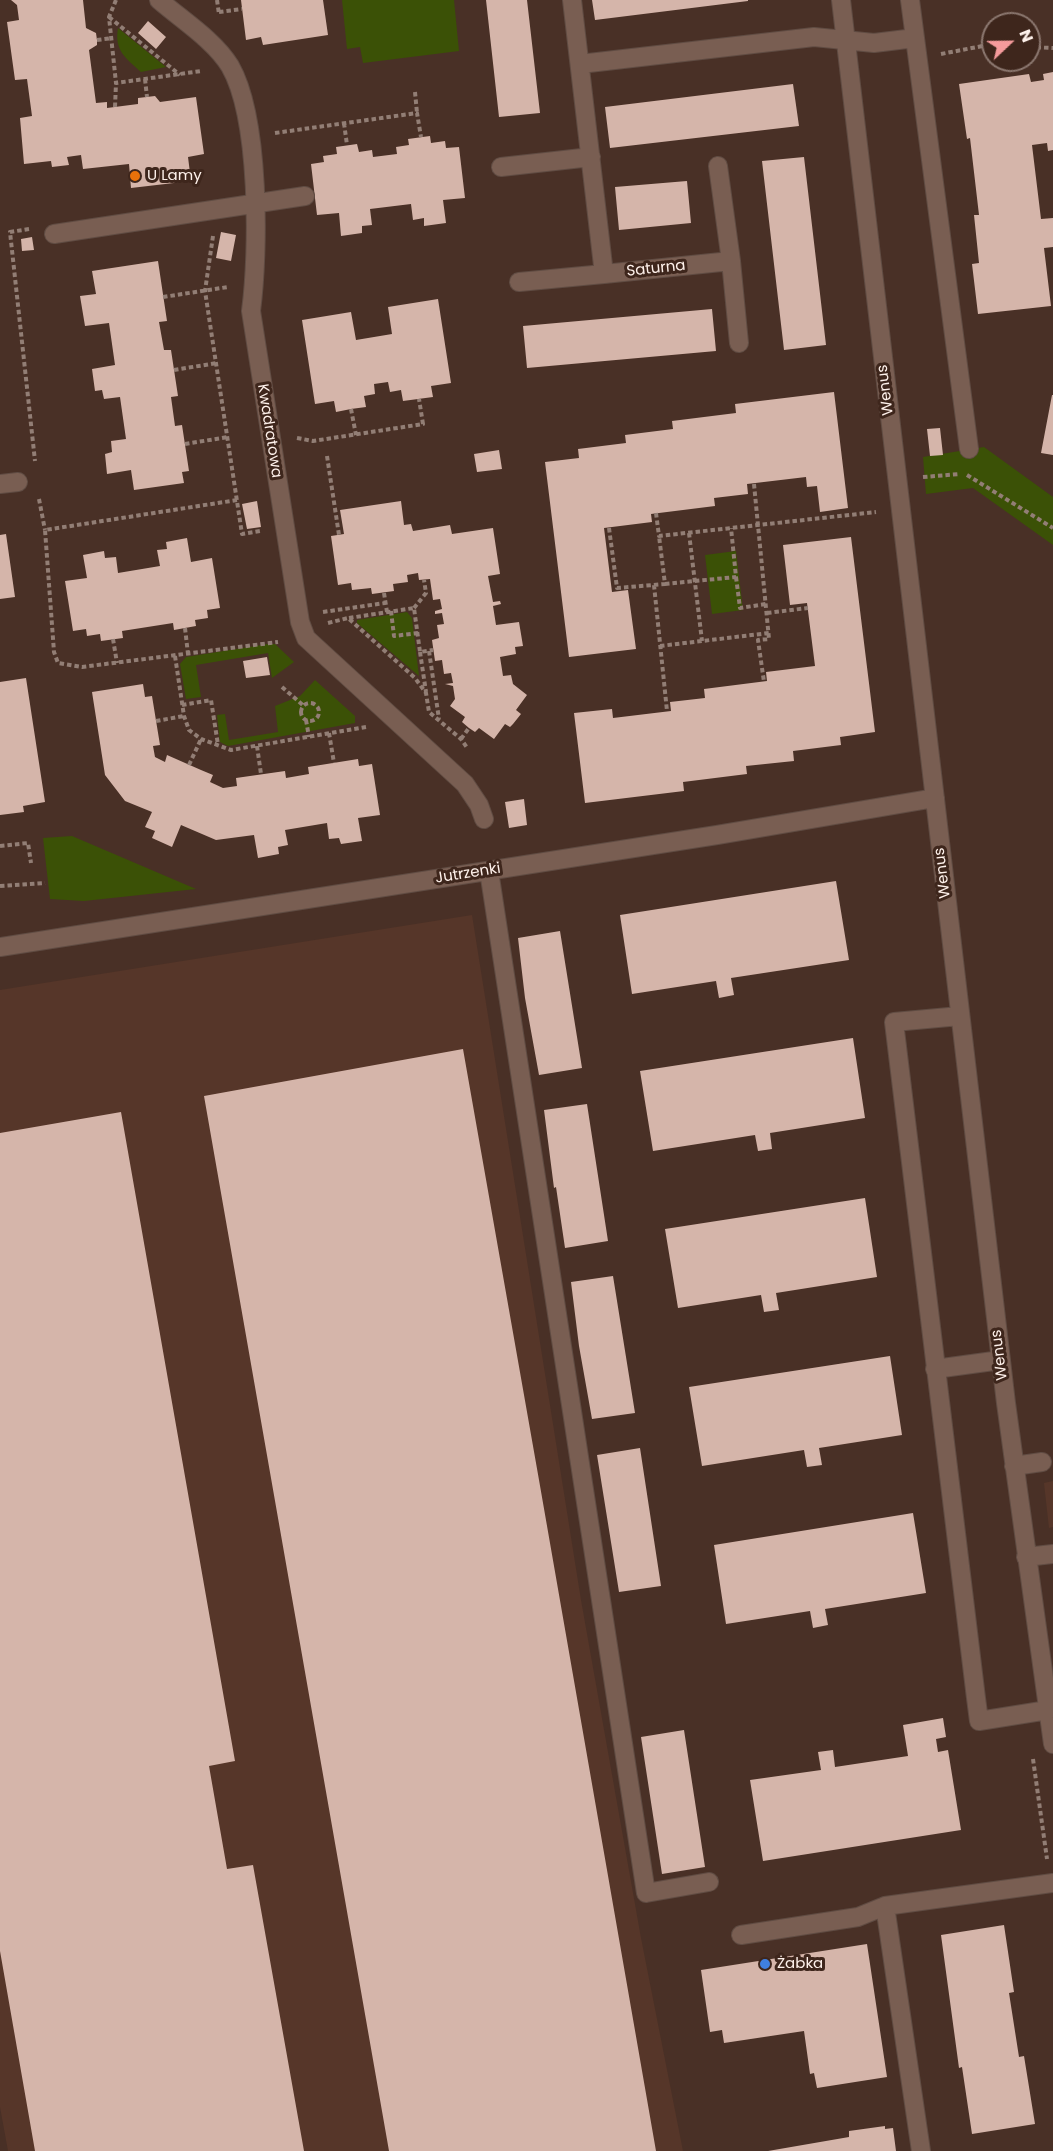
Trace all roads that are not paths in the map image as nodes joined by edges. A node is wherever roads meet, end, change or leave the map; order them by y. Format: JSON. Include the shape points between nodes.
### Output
{"nodes":[{"id":1,"x":159,"y":0,"type":"edge"},
{"id":2,"x":572,"y":0,"type":"edge"},
{"id":3,"x":841,"y":0,"type":"edge"},
{"id":4,"x":910,"y":0,"type":"edge"},
{"id":5,"x":915,"y":38,"type":"junction"},
{"id":6,"x":846,"y":40,"type":"junction"},
{"id":7,"x":580,"y":64,"type":"junction"},
{"id":8,"x":591,"y":157,"type":"junction"},
{"id":9,"x":718,"y":166,"type":"dead end"},
{"id":10,"x":501,"y":167,"type":"dead end"},
{"id":11,"x":305,"y":196,"type":"dead end"},
{"id":12,"x":256,"y":204,"type":"junction"},
{"id":13,"x":54,"y":234,"type":"road end"},
{"id":14,"x":731,"y":261,"type":"junction"},
{"id":15,"x":604,"y":274,"type":"junction"},
{"id":16,"x":519,"y":282,"type":"dead end"},
{"id":17,"x":739,"y":343,"type":"dead end"},
{"id":18,"x":969,"y":449,"type":"dead end"},
{"id":19,"x":935,"y":798,"type":"junction"},
{"id":20,"x":484,"y":819,"type":"dead end"},
{"id":21,"x":489,"y":871,"type":"junction"},
{"id":22,"x":0,"y":947,"type":"edge"},
{"id":23,"x":960,"y":1016,"type":"junction"},
{"id":24,"x":1001,"y":1360,"type":"junction"},
{"id":25,"x":935,"y":1369,"type":"junction"},
{"id":26,"x":1042,"y":1461,"type":"dead end"},
{"id":27,"x":1014,"y":1466,"type":"junction"},
{"id":28,"x":1053,"y":1554,"type":"edge"},
{"id":29,"x":1026,"y":1557,"type":"junction"},
{"id":30,"x":1048,"y":1710,"type":"junction"},
{"id":31,"x":1053,"y":1744,"type":"edge"},
{"id":32,"x":709,"y":1882,"type":"dead end"},
{"id":33,"x":1053,"y":1883,"type":"edge"},
{"id":34,"x":885,"y":1906,"type":"junction"},
{"id":35,"x":741,"y":1935,"type":"dead end"},
{"id":36,"x":921,"y":2151,"type":"edge"}],
"edges":[{"from":1,"to":12,"type":"street","name":"Kwadratowa","via":[[230,66],[246,118]]},
{"from":2,"to":7,"type":"street"},
{"from":3,"to":6,"type":"street","name":"Wenus"},
{"from":4,"to":5,"type":"street"},
{"from":5,"to":6,"type":"street","via":[[874,43]]},
{"from":5,"to":18,"type":"street"},
{"from":6,"to":7,"type":"street","via":[[814,37]]},
{"from":6,"to":19,"type":"street","name":"Wenus"},
{"from":7,"to":8,"type":"street"},
{"from":8,"to":10,"type":"street"},
{"from":8,"to":15,"type":"street"},
{"from":9,"to":14,"type":"street"},
{"from":11,"to":12,"type":"street"},
{"from":12,"to":13,"type":"street"},
{"from":12,"to":20,"type":"street","name":"Kwadratowa","via":[[251,311],[300,622],[306,638],[465,784]]},
{"from":14,"to":15,"type":"street","name":"Saturna"},
{"from":14,"to":17,"type":"street"},
{"from":15,"to":16,"type":"street","name":"Saturna"},
{"from":19,"to":21,"type":"street","name":"Jutrzenki"},
{"from":19,"to":23,"type":"street","name":"Wenus"},
{"from":21,"to":22,"type":"street","name":"Jutrzenki"},
{"from":21,"to":32,"type":"street","via":[[646,1893]]},
{"from":23,"to":24,"type":"street","name":"Wenus"},
{"from":23,"to":25,"type":"street","via":[[894,1022]]},
{"from":24,"to":25,"type":"street"},
{"from":24,"to":27,"type":"street","name":"Wenus"},
{"from":25,"to":30,"type":"street","via":[[979,1720]]},
{"from":26,"to":27,"type":"street"},
{"from":27,"to":29,"type":"street","name":"Wenus"},
{"from":28,"to":29,"type":"street"},
{"from":29,"to":30,"type":"street","name":"Wenus"},
{"from":30,"to":31,"type":"street","name":"Wenus"},
{"from":33,"to":34,"type":"street"},
{"from":34,"to":35,"type":"street","via":[[858,1917]]},
{"from":34,"to":36,"type":"street"}]}
